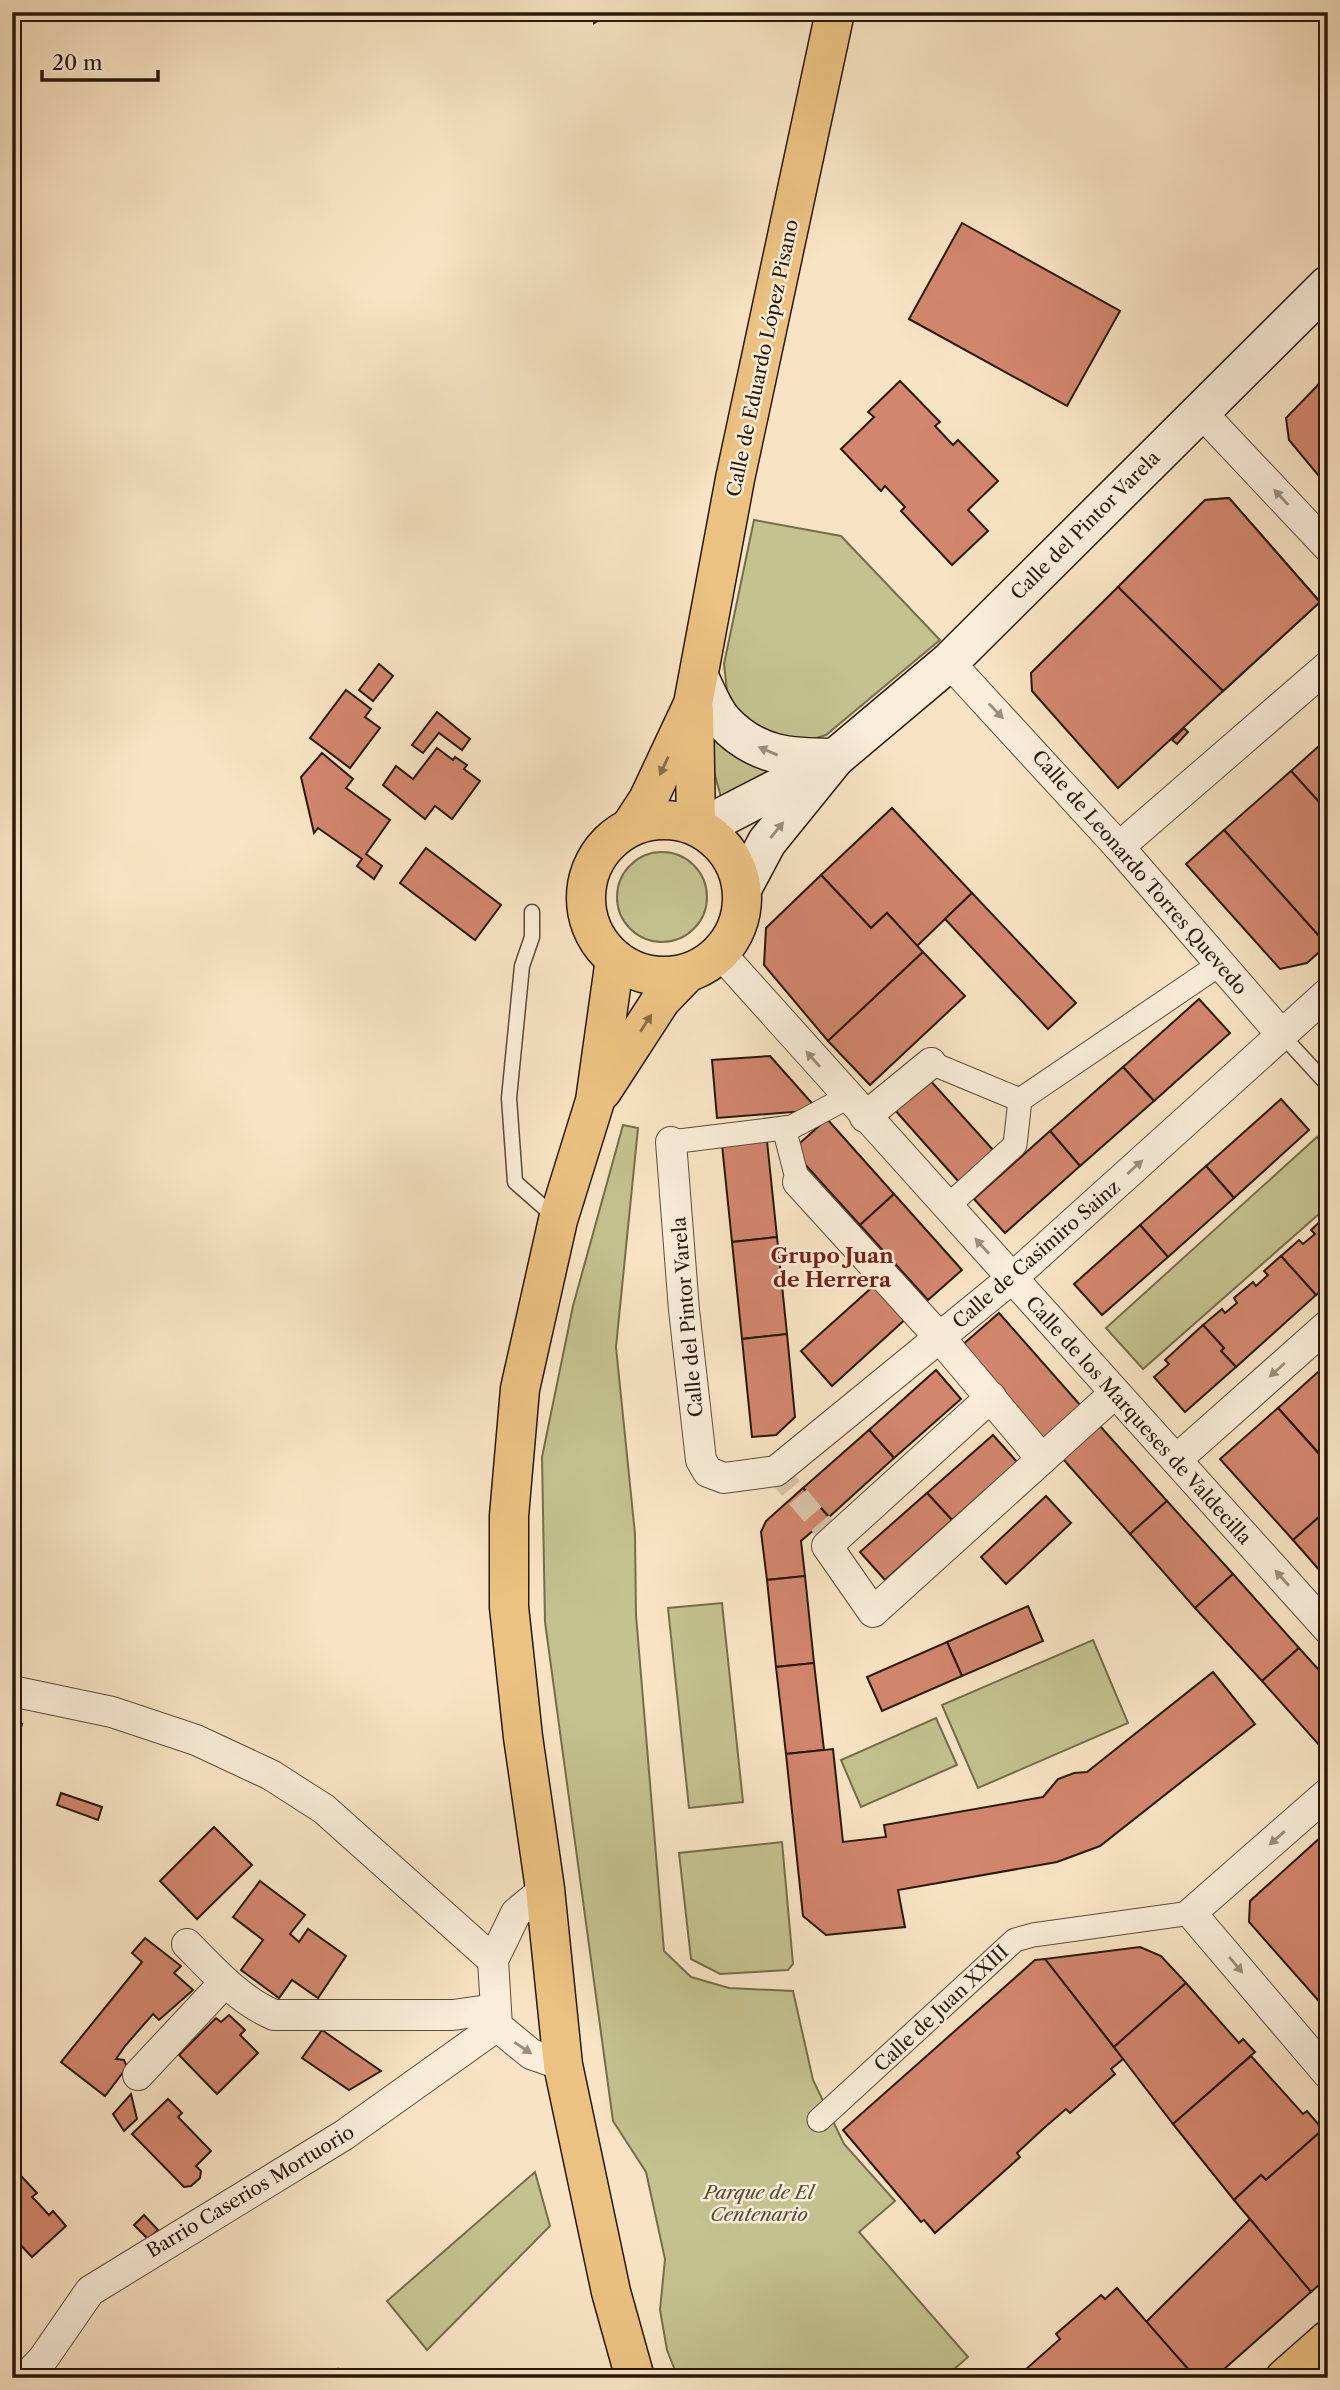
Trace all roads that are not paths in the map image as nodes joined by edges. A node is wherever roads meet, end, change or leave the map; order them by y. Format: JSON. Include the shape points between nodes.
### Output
{"nodes":[{"id":1,"x":835,"y":12,"type":"edge"},
{"id":2,"x":1328,"y":285,"type":"edge"},
{"id":3,"x":1199,"y":410,"type":"junction"},
{"id":4,"x":1328,"y":547,"type":"edge"},
{"id":5,"x":949,"y":662,"type":"junction"},
{"id":6,"x":1328,"y":666,"type":"edge"},
{"id":7,"x":696,"y":691,"type":"junction"},
{"id":8,"x":835,"y":758,"type":"junction"},
{"id":9,"x":631,"y":826,"type":"junction"},
{"id":10,"x":701,"y":828,"type":"junction"},
{"id":11,"x":1119,"y":847,"type":"junction"},
{"id":12,"x":742,"y":889,"type":"junction"},
{"id":13,"x":532,"y":912,"type":"dead end"},
{"id":14,"x":720,"y":953,"type":"junction"},
{"id":15,"x":615,"y":959,"type":"junction"},
{"id":16,"x":1220,"y":964,"type":"junction"},
{"id":17,"x":687,"y":973,"type":"junction"},
{"id":18,"x":1328,"y":993,"type":"edge"},
{"id":19,"x":1282,"y":1035,"type":"junction"},
{"id":20,"x":931,"y":1063,"type":"joint"},
{"id":21,"x":1328,"y":1085,"type":"edge"},
{"id":22,"x":1020,"y":1100,"type":"junction"},
{"id":23,"x":596,"y":1101,"type":"junction"},
{"id":24,"x":857,"y":1107,"type":"junction"},
{"id":25,"x":784,"y":1128,"type":"junction"},
{"id":26,"x":671,"y":1142,"type":"joint"},
{"id":27,"x":798,"y":1182,"type":"joint"},
{"id":28,"x":947,"y":1207,"type":"junction"},
{"id":29,"x":558,"y":1220,"type":"junction"},
{"id":30,"x":1011,"y":1279,"type":"junction"},
{"id":31,"x":1328,"y":1325,"type":"edge"},
{"id":32,"x":940,"y":1338,"type":"junction"},
{"id":33,"x":1115,"y":1393,"type":"junction"},
{"id":34,"x":990,"y":1397,"type":"junction"},
{"id":35,"x":1042,"y":1460,"type":"junction"},
{"id":36,"x":1176,"y":1460,"type":"junction"},
{"id":37,"x":724,"y":1478,"type":"joint"},
{"id":38,"x":1328,"y":1629,"type":"edge"},
{"id":39,"x":12,"y":1691,"type":"edge"},
{"id":40,"x":1328,"y":1793,"type":"edge"},
{"id":41,"x":545,"y":1889,"type":"junction"},
{"id":42,"x":1191,"y":1913,"type":"junction"},
{"id":43,"x":187,"y":1944,"type":"dead end"},
{"id":44,"x":493,"y":1960,"type":"junction"},
{"id":45,"x":225,"y":1982,"type":"junction"},
{"id":46,"x":496,"y":2017,"type":"junction"},
{"id":47,"x":563,"y":2064,"type":"junction"},
{"id":48,"x":1328,"y":2074,"type":"edge"},
{"id":49,"x":138,"y":2075,"type":"dead end"},
{"id":50,"x":819,"y":2120,"type":"dead end"},
{"id":51,"x":1328,"y":2340,"type":"edge"},
{"id":52,"x":25,"y":2378,"type":"edge"},
{"id":53,"x":635,"y":2378,"type":"edge"},
{"id":54,"x":1285,"y":2378,"type":"edge"}],
"edges":[{"from":1,"to":7,"type":"main road","name":"Calle de Eduardo López Pisano","via":[[735,479]]},
{"from":2,"to":3,"type":"main road","name":"Calle del Pintor Varela"},
{"from":4,"to":3,"type":"street","one_way":true},
{"from":3,"to":5,"type":"main road","name":"Calle del Pintor Varela"},
{"from":5,"to":8,"type":"main road","name":"Calle del Pintor Varela"},
{"from":5,"to":11,"type":"street","name":"Calle de Leonardo Torres Quevedo","one_way":true},
{"from":6,"to":11,"type":"street"},
{"from":8,"to":7,"type":"main road","one_way":true,"via":[[786,758],[746,741]]},
{"from":7,"to":9,"type":"main road","name":"Calle de Eduardo López Pisano","one_way":true,"via":[[648,800]]},
{"from":7,"to":10,"type":"main road","name":"Calle de Eduardo López Pisano"},
{"from":8,"to":10,"type":"main road","name":"Calle del Pintor Varela"},
{"from":12,"to":8,"type":"main road","name":"Calle del Pintor Varela","one_way":true,"via":[[767,842]]},
{"from":9,"to":10,"type":"main road","via":[[675,820]]},
{"from":9,"to":15,"type":"main road","via":[[611,839],[595,860],[586,886],[587,913],[597,939]]},
{"from":10,"to":12,"type":"main road","via":[[724,847]]},
{"from":11,"to":16,"type":"street","name":"Calle de Leonardo Torres Quevedo"},
{"from":12,"to":14,"type":"main road","via":[[734,934]]},
{"from":13,"to":29,"type":"lane","via":[[509,1098],[515,1182]]},
{"from":14,"to":17,"type":"main road"},
{"from":24,"to":14,"type":"street","name":"Calle de los Marqueses de Valdecilla","one_way":true},
{"from":15,"to":17,"type":"main road","via":[[637,972],[661,977]]},
{"from":15,"to":23,"type":"main road"},
{"from":16,"to":19,"type":"street","name":"Calle de Leonardo Torres Quevedo"},
{"from":16,"to":22,"type":"street"},
{"from":23,"to":17,"type":"main road","one_way":true,"via":[[661,1000]]},
{"from":18,"to":19,"type":"street","name":"Calle de Casimiro Sainz"},
{"from":19,"to":21,"type":"lane","name":"Calle de Leonardo Torres Quevedo"},
{"from":30,"to":19,"type":"street","name":"Calle de Casimiro Sainz","one_way":true},
{"from":20,"to":22,"type":"street"},
{"from":20,"to":24,"type":"street"},
{"from":22,"to":28,"type":"street","via":[[1015,1145]]},
{"from":23,"to":29,"type":"main road"},
{"from":24,"to":25,"type":"street"},
{"from":24,"to":28,"type":"street","name":"Calle de los Marqueses de Valdecilla"},
{"from":25,"to":26,"type":"street"},
{"from":25,"to":27,"type":"street"},
{"from":26,"to":37,"type":"street","name":"Calle del Pintor Varela","via":[[701,1460],[708,1472]]},
{"from":27,"to":32,"type":"street"},
{"from":30,"to":28,"type":"street","name":"Calle de los Marqueses de Valdecilla","one_way":true},
{"from":29,"to":41,"type":"main road","via":[[520,1389],[509,1516],[509,1607]]},
{"from":30,"to":32,"type":"street","name":"Calle de Casimiro Sainz"},
{"from":30,"to":33,"type":"street","name":"Calle de los Marqueses de Valdecilla"},
{"from":31,"to":36,"type":"street","one_way":true},
{"from":32,"to":34,"type":"street"},
{"from":32,"to":37,"type":"street","name":"Calle de Casimiro Sainz","via":[[776,1471]]},
{"from":33,"to":35,"type":"street"},
{"from":33,"to":36,"type":"street","name":"Calle de los Marqueses de Valdecilla"},
{"from":34,"to":35,"type":"street"},
{"from":34,"to":35,"type":"street","via":[[827,1546],[873,1612]]},
{"from":38,"to":36,"type":"street","name":"Calle de los Marqueses de Valdecilla","one_way":true},
{"from":39,"to":44,"type":"street","via":[[112,1712],[195,1740],[271,1775],[324,1809]]},
{"from":40,"to":42,"type":"street","one_way":true},
{"from":41,"to":44,"type":"street","via":[[516,1913]]},
{"from":41,"to":47,"type":"main road"},
{"from":42,"to":48,"type":"street","one_way":true},
{"from":42,"to":50,"type":"street","name":"Calle de Juan XXIII","via":[[1014,1940]]},
{"from":43,"to":45,"type":"street"},
{"from":44,"to":46,"type":"street"},
{"from":45,"to":46,"type":"street","via":[[274,2015]]},
{"from":45,"to":49,"type":"street"},
{"from":46,"to":47,"type":"street","one_way":true,"via":[[531,2054]]},
{"from":46,"to":52,"type":"street","name":"Barrio Caserios Mortuorio","via":[[344,2135],[90,2291]]},
{"from":47,"to":53,"type":"main road","via":[[611,2292]]},
{"from":51,"to":54,"type":"main road"}]}
